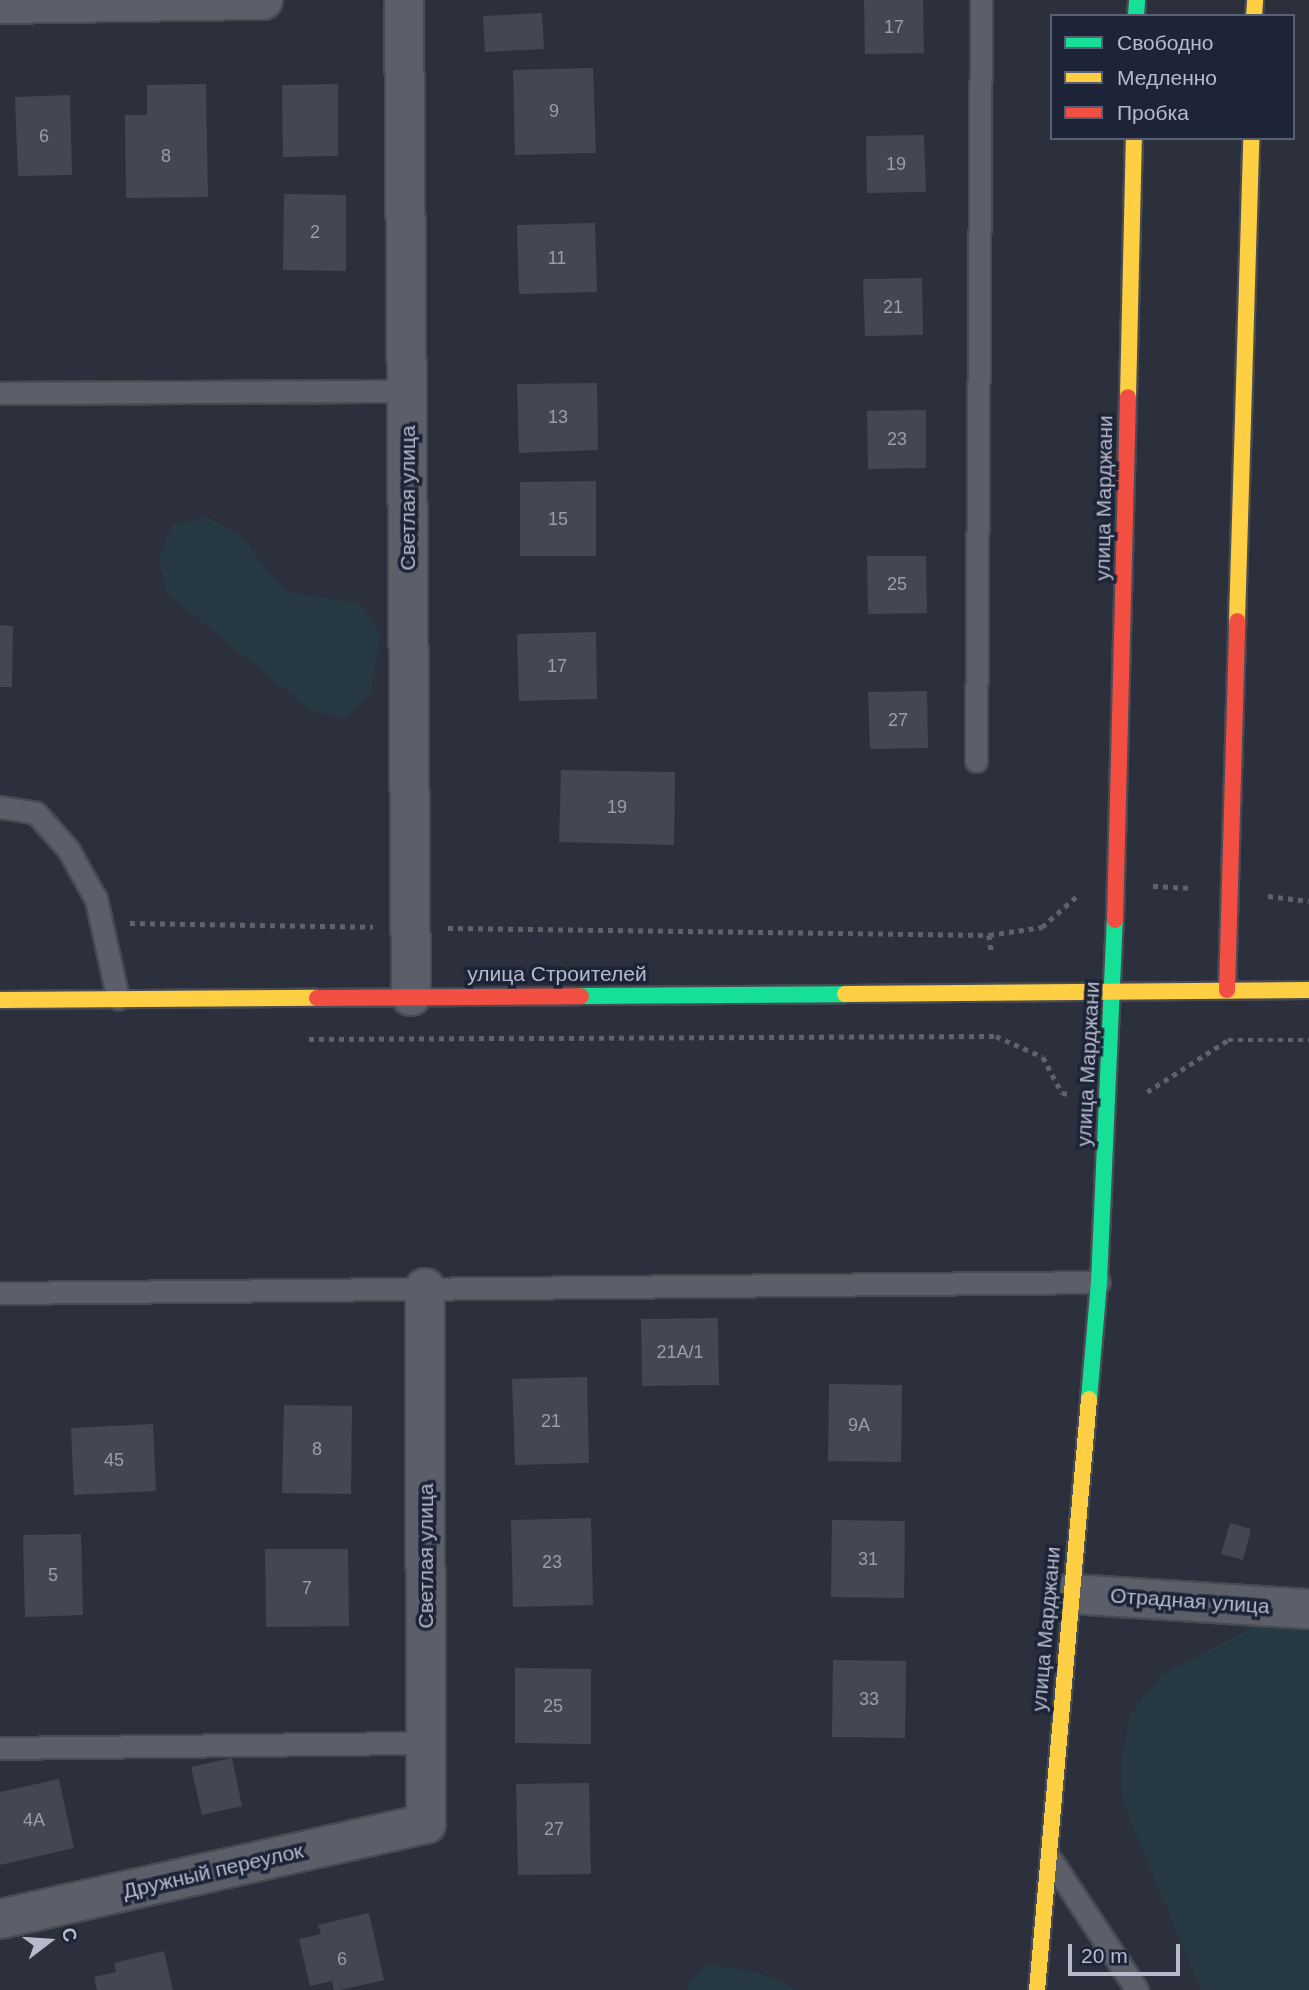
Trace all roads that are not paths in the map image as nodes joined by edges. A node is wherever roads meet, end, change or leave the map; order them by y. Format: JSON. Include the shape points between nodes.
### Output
{"nodes":[{"id":1,"x":263,"y":0,"type":"edge"},
{"id":2,"x":404,"y":0,"type":"edge"},
{"id":3,"x":981,"y":0,"type":"edge"},
{"id":4,"x":0,"y":4,"type":"edge"},
{"id":5,"x":1133,"y":140,"type":"edge"},
{"id":6,"x":1251,"y":140,"type":"edge"},
{"id":7,"x":407,"y":391,"type":"junction"},
{"id":8,"x":0,"y":393,"type":"edge"},
{"id":9,"x":976,"y":761,"type":"dead end"},
{"id":10,"x":0,"y":807,"type":"edge"},
{"id":11,"x":1227,"y":990,"type":"junction"},
{"id":12,"x":1309,"y":990,"type":"edge"},
{"id":13,"x":1114,"y":993,"type":"junction"},
{"id":14,"x":411,"y":996,"type":"junction"},
{"id":15,"x":118,"y":999,"type":"junction"},
{"id":16,"x":0,"y":1000,"type":"edge"},
{"id":17,"x":1098,"y":1282,"type":"junction"},
{"id":18,"x":425,"y":1288,"type":"junction"},
{"id":19,"x":0,"y":1293,"type":"edge"},
{"id":20,"x":1070,"y":1594,"type":"junction"},
{"id":21,"x":1309,"y":1609,"type":"edge"},
{"id":22,"x":427,"y":1743,"type":"junction"},
{"id":23,"x":0,"y":1748,"type":"edge"},
{"id":24,"x":426,"y":1824,"type":"joint"},
{"id":25,"x":1048,"y":1856,"type":"junction"},
{"id":26,"x":0,"y":1919,"type":"edge"},
{"id":27,"x":1037,"y":1990,"type":"edge"},
{"id":28,"x":1137,"y":1990,"type":"edge"}],
"edges":[{"from":1,"to":4,"type":"street"},
{"from":2,"to":7,"type":"street","name":"Светлая улица"},
{"from":3,"to":9,"type":"lane"},
{"from":5,"to":13,"type":"street","name":"улица Марджани"},
{"from":6,"to":11,"type":"street"},
{"from":7,"to":8,"type":"lane"},
{"from":7,"to":14,"type":"street","name":"Светлая улица"},
{"from":10,"to":15,"type":"lane","via":[[36,813],[68,849],[96,899]]},
{"from":11,"to":12,"type":"street","name":"улица Строителей"},
{"from":11,"to":13,"type":"street","name":"улица Строителей"},
{"from":13,"to":14,"type":"street","name":"улица Строителей"},
{"from":13,"to":17,"type":"street","name":"улица Марджани"},
{"from":14,"to":15,"type":"street","name":"улица Строителей"},
{"from":15,"to":16,"type":"street","name":"улица Строителей"},
{"from":17,"to":18,"type":"lane"},
{"from":17,"to":20,"type":"street","name":"улица Марджани"},
{"from":18,"to":19,"type":"lane"},
{"from":18,"to":22,"type":"street","name":"Светлая улица"},
{"from":20,"to":21,"type":"street","name":"Отрадная улица"},
{"from":20,"to":25,"type":"street","name":"улица Марджани"},
{"from":22,"to":23,"type":"lane"},
{"from":22,"to":24,"type":"street","name":"Светлая улица"},
{"from":24,"to":26,"type":"street","name":"Дружный переулок"},
{"from":25,"to":27,"type":"street","name":"улица Марджани"},
{"from":25,"to":28,"type":"lane"}]}
